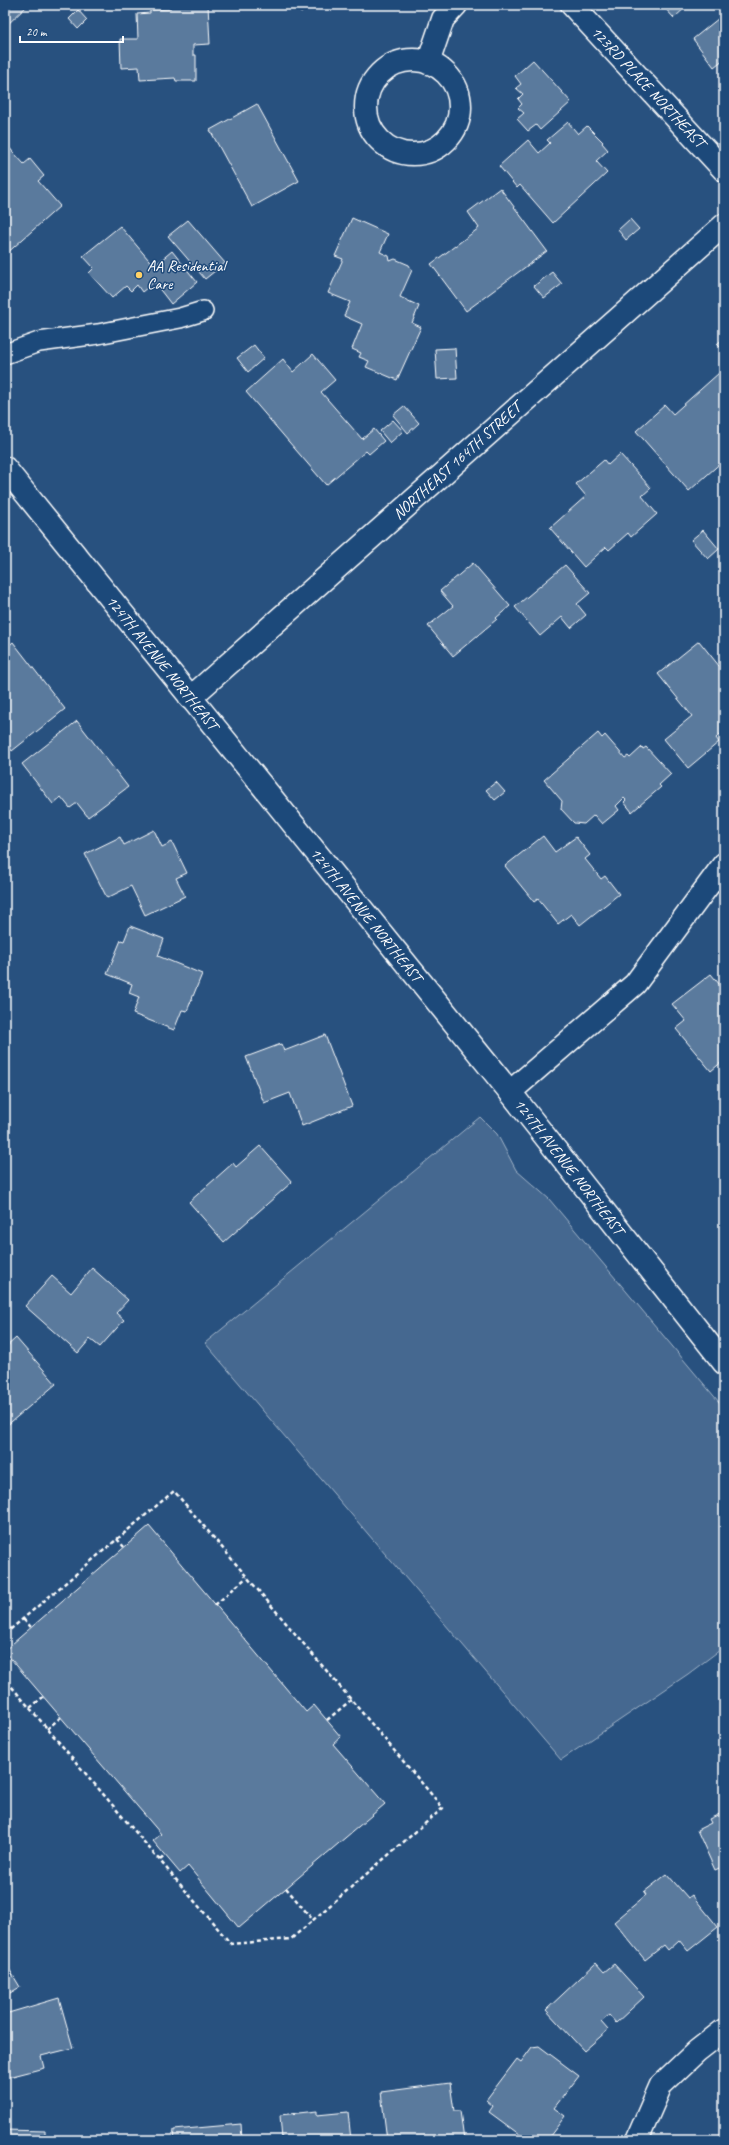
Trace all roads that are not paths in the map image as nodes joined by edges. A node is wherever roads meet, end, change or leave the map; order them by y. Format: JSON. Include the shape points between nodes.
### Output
{"nodes":[{"id":1,"x":456,"y":5,"type":"edge"},
{"id":2,"x":572,"y":5,"type":"edge"},
{"id":3,"x":428,"y":62,"type":"junction"},
{"id":4,"x":724,"y":170,"type":"edge"},
{"id":5,"x":724,"y":225,"type":"edge"},
{"id":6,"x":203,"y":311,"type":"dead end"},
{"id":7,"x":5,"y":354,"type":"edge"},
{"id":8,"x":5,"y":468,"type":"edge"},
{"id":9,"x":190,"y":698,"type":"junction"},
{"id":10,"x":724,"y":864,"type":"edge"},
{"id":11,"x":510,"y":1092,"type":"junction"},
{"id":12,"x":724,"y":1363,"type":"edge"},
{"id":13,"x":724,"y":2030,"type":"edge"},
{"id":14,"x":637,"y":2140,"type":"edge"}],
"edges":[{"from":1,"to":3,"type":"street","via":[[443,19]]},
{"from":2,"to":4,"type":"street","name":"123RD PLACE NORTHEAST"},
{"from":3,"to":3,"type":"street","via":[[399,62],[375,79],[368,92],[366,107],[371,128],[384,145],[397,152],[426,152],[440,145],[450,135],[457,122],[460,107],[458,93],[441,69]]},
{"from":5,"to":9,"type":"street","name":"NORTHEAST 164TH STREET"},
{"from":6,"to":7,"type":"lane","via":[[98,334],[39,342]]},
{"from":8,"to":9,"type":"street","name":"124TH AVENUE NORTHEAST"},
{"from":9,"to":11,"type":"street","name":"124TH AVENUE NORTHEAST"},
{"from":10,"to":11,"type":"street","via":[[635,984]]},
{"from":11,"to":12,"type":"street","name":"124TH AVENUE NORTHEAST"},
{"from":13,"to":14,"type":"street","via":[[661,2085]]}]}
